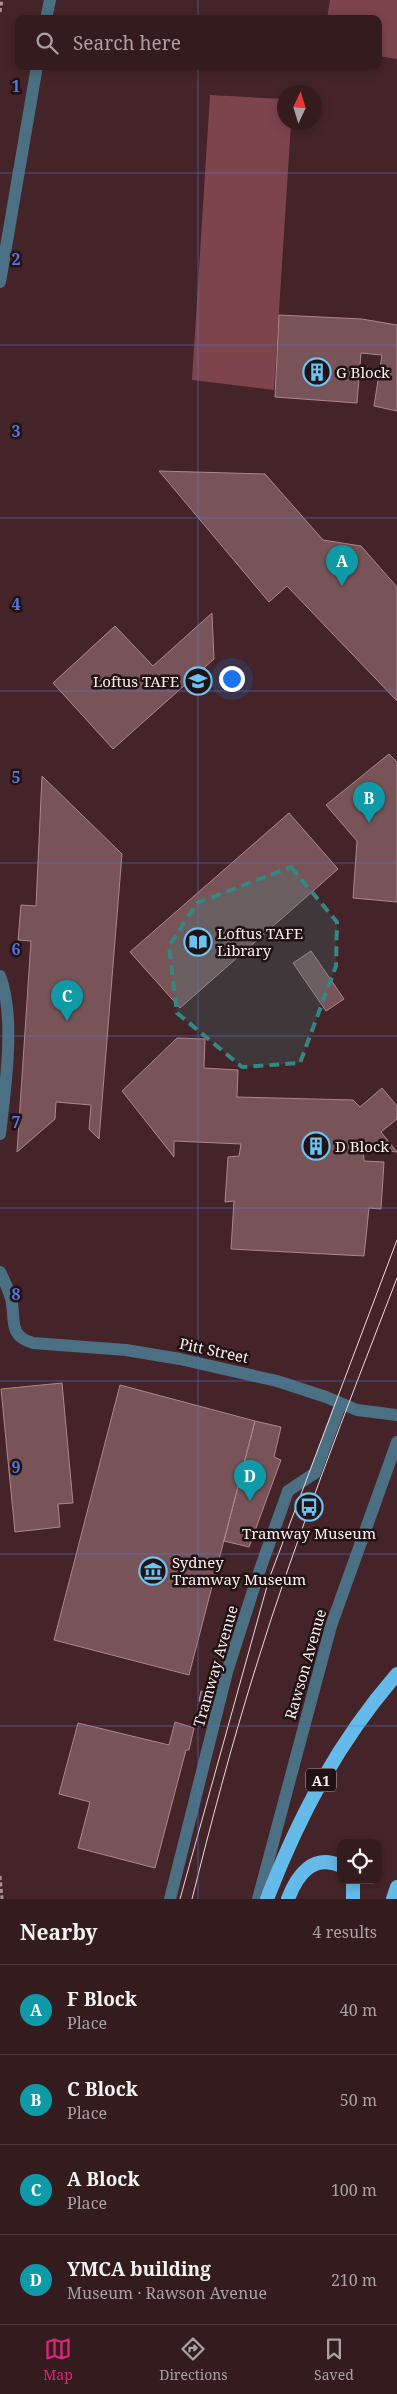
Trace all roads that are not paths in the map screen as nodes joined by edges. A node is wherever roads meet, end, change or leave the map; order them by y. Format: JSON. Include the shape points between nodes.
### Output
{"nodes":[{"id":1,"x":50,"y":0,"type":"edge"},
{"id":2,"x":47,"y":15,"type":"edge"},
{"id":3,"x":36,"y":70,"type":"edge"},
{"id":4,"x":0,"y":282,"type":"edge"},
{"id":5,"x":0,"y":976,"type":"edge"},
{"id":6,"x":0,"y":1134,"type":"edge"},
{"id":7,"x":0,"y":1272,"type":"edge"},
{"id":8,"x":341,"y":1403,"type":"junction"},
{"id":9,"x":397,"y":1415,"type":"edge"},
{"id":10,"x":397,"y":1442,"type":"edge"},
{"id":11,"x":397,"y":1674,"type":"edge"},
{"id":12,"x":337,"y":1865,"type":"edge"},
{"id":13,"x":353,"y":1884,"type":"edge"},
{"id":14,"x":397,"y":1887,"type":"edge"},
{"id":15,"x":170,"y":1899,"type":"edge"},
{"id":16,"x":258,"y":1899,"type":"edge"},
{"id":17,"x":267,"y":1899,"type":"edge"},
{"id":18,"x":288,"y":1899,"type":"edge"},
{"id":19,"x":353,"y":1899,"type":"edge"},
{"id":20,"x":393,"y":1899,"type":"edge"}],
"edges":[{"from":1,"to":2,"type":"street"},
{"from":3,"to":4,"type":"street"},
{"from":5,"to":6,"type":"street","via":[[6,992],[9,1030]]},
{"from":7,"to":8,"type":"street","name":"Pitt Street","via":[[11,1298],[15,1328],[20,1337],[33,1343],[126,1350],[189,1361],[277,1381]]},
{"from":8,"to":9,"type":"street","name":"Pitt Street","via":[[357,1410]]},
{"from":8,"to":15,"type":"street","name":"Tramway Avenue","via":[[314,1473],[288,1491],[258,1575],[227,1672]]},
{"from":10,"to":16,"type":"street","name":"Rawson Avenue","via":[[331,1626]]},
{"from":11,"to":17,"type":"highway","number":"A1","via":[[370,1706],[324,1774],[304,1810]]},
{"from":12,"to":18,"type":"highway","via":[[325,1862],[311,1865],[299,1876]]},
{"from":13,"to":19,"type":"highway"},
{"from":14,"to":20,"type":"highway"}]}
